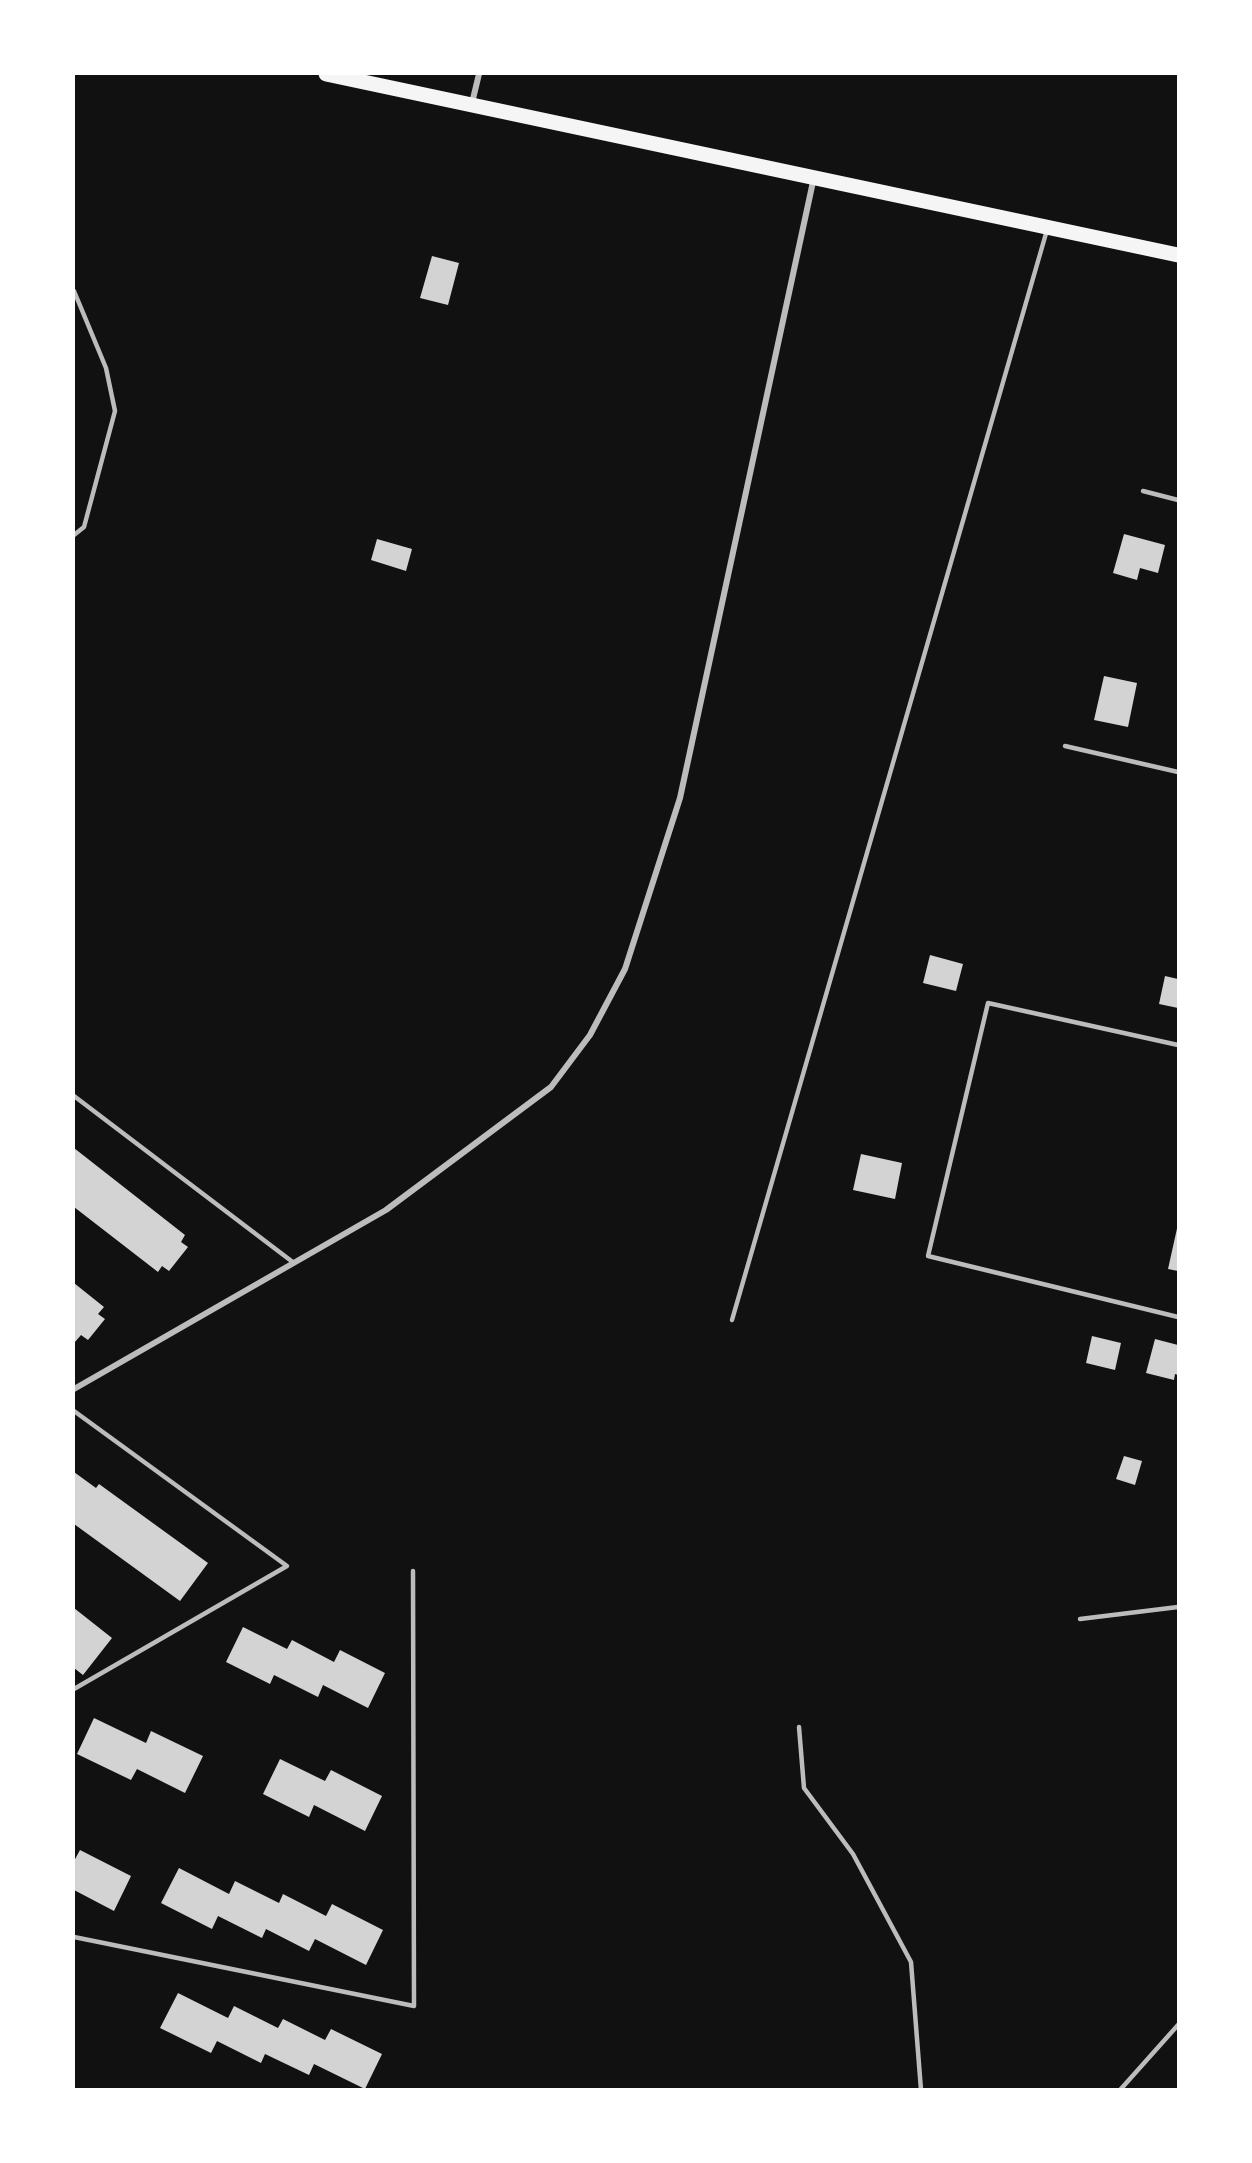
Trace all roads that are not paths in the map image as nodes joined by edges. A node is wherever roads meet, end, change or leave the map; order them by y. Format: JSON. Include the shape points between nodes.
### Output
{"nodes":[{"id":1,"x":326,"y":74,"type":"edge"},
{"id":2,"x":479,"y":74,"type":"edge"},
{"id":3,"x":472,"y":103,"type":"junction"},
{"id":4,"x":814,"y":176,"type":"junction"},
{"id":5,"x":1048,"y":226,"type":"junction"},
{"id":6,"x":1179,"y":255,"type":"edge"},
{"id":7,"x":74,"y":291,"type":"edge"},
{"id":8,"x":1143,"y":491,"type":"dead end"},
{"id":9,"x":1179,"y":500,"type":"edge"},
{"id":10,"x":74,"y":535,"type":"edge"},
{"id":11,"x":1065,"y":746,"type":"dead end"},
{"id":12,"x":1179,"y":772,"type":"edge"},
{"id":13,"x":1179,"y":1045,"type":"edge"},
{"id":14,"x":74,"y":1096,"type":"edge"},
{"id":15,"x":294,"y":1263,"type":"junction"},
{"id":16,"x":1179,"y":1317,"type":"edge"},
{"id":17,"x":732,"y":1320,"type":"dead end"},
{"id":18,"x":74,"y":1389,"type":"edge"},
{"id":19,"x":74,"y":1411,"type":"edge"},
{"id":20,"x":413,"y":1571,"type":"dead end"},
{"id":21,"x":1179,"y":1606,"type":"edge"},
{"id":22,"x":1080,"y":1619,"type":"dead end"},
{"id":23,"x":74,"y":1689,"type":"edge"},
{"id":24,"x":799,"y":1727,"type":"dead end"},
{"id":25,"x":74,"y":1937,"type":"edge"},
{"id":26,"x":1179,"y":2025,"type":"edge"},
{"id":27,"x":921,"y":2090,"type":"edge"},
{"id":28,"x":1119,"y":2090,"type":"edge"}],
"edges":[{"from":1,"to":3,"type":"main road"},
{"from":2,"to":3,"type":"street"},
{"from":3,"to":4,"type":"main road"},
{"from":4,"to":5,"type":"main road"},
{"from":4,"to":15,"type":"street","via":[[680,798],[625,969],[590,1035],[551,1087],[386,1210]]},
{"from":5,"to":6,"type":"main road"},
{"from":5,"to":17,"type":"lane"},
{"from":7,"to":10,"type":"lane","via":[[106,368],[115,411],[84,527]]},
{"from":8,"to":9,"type":"lane"},
{"from":11,"to":12,"type":"lane"},
{"from":13,"to":16,"type":"lane","via":[[988,1003],[928,1256]]},
{"from":14,"to":15,"type":"lane"},
{"from":15,"to":18,"type":"street"},
{"from":19,"to":23,"type":"lane","via":[[287,1566]]},
{"from":20,"to":25,"type":"lane","via":[[414,2006]]},
{"from":21,"to":22,"type":"lane"},
{"from":24,"to":27,"type":"lane","via":[[804,1788],[853,1854],[910,1962]]},
{"from":26,"to":28,"type":"lane"}]}
